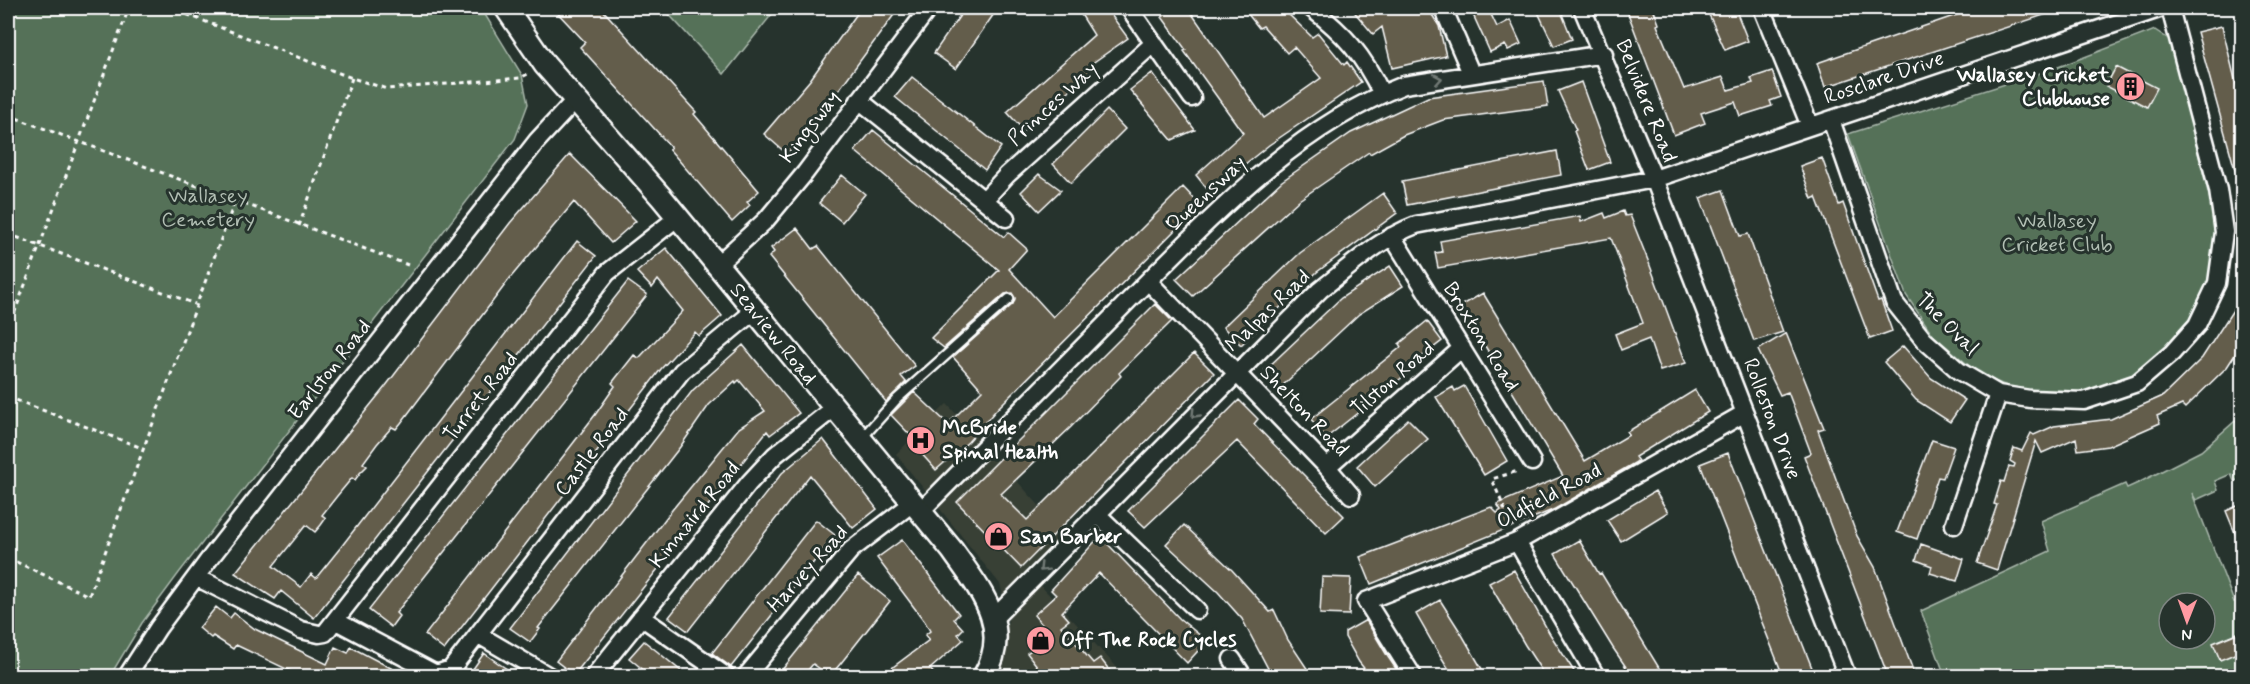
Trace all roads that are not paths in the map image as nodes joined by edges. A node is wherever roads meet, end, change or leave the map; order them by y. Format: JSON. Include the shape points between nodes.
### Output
{"nodes":[{"id":1,"x":506,"y":8,"type":"edge"},
{"id":2,"x":929,"y":8,"type":"edge"},
{"id":3,"x":1129,"y":8,"type":"edge"},
{"id":4,"x":1311,"y":8,"type":"edge"},
{"id":5,"x":1443,"y":8,"type":"edge"},
{"id":6,"x":1582,"y":8,"type":"edge"},
{"id":7,"x":1762,"y":8,"type":"edge"},
{"id":8,"x":2162,"y":8,"type":"edge"},
{"id":9,"x":2170,"y":8,"type":"edge"},
{"id":10,"x":1154,"y":43,"type":"junction"},
{"id":11,"x":1604,"y":54,"type":"junction"},
{"id":12,"x":1471,"y":73,"type":"junction"},
{"id":13,"x":1382,"y":94,"type":"junction"},
{"id":14,"x":1192,"y":98,"type":"dead end"},
{"id":15,"x":576,"y":99,"type":"junction"},
{"id":16,"x":859,"y":100,"type":"junction"},
{"id":17,"x":1831,"y":120,"type":"junction"},
{"id":18,"x":1810,"y":126,"type":"junction"},
{"id":19,"x":1654,"y":178,"type":"junction"},
{"id":20,"x":984,"y":200,"type":"junction"},
{"id":21,"x":678,"y":217,"type":"junction"},
{"id":22,"x":1006,"y":218,"type":"dead end"},
{"id":23,"x":1392,"y":236,"type":"junction"},
{"id":24,"x":717,"y":265,"type":"junction"},
{"id":25,"x":1148,"y":281,"type":"junction"},
{"id":26,"x":1009,"y":299,"type":"dead end"},
{"id":27,"x":754,"y":310,"type":"junction"},
{"id":28,"x":1462,"y":348,"type":"junction"},
{"id":29,"x":1236,"y":373,"type":"junction"},
{"id":30,"x":1998,"y":394,"type":"junction"},
{"id":31,"x":834,"y":408,"type":"junction"},
{"id":32,"x":1745,"y":413,"type":"junction"},
{"id":33,"x":861,"y":439,"type":"junction"},
{"id":34,"x":1533,"y":462,"type":"road end"},
{"id":35,"x":1327,"y":467,"type":"junction"},
{"id":36,"x":1351,"y":495,"type":"dead end"},
{"id":37,"x":917,"y":507,"type":"junction"},
{"id":38,"x":1097,"y":514,"type":"junction"},
{"id":39,"x":1954,"y":525,"type":"dead end"},
{"id":40,"x":1518,"y":542,"type":"junction"},
{"id":41,"x":196,"y":577,"type":"junction"},
{"id":42,"x":1197,"y":610,"type":"dead end"},
{"id":43,"x":640,"y":617,"type":"junction"},
{"id":44,"x":994,"y":618,"type":"junction"},
{"id":45,"x":336,"y":621,"type":"junction"},
{"id":46,"x":479,"y":635,"type":"junction"},
{"id":47,"x":1232,"y":659,"type":"dead end"},
{"id":48,"x":599,"y":671,"type":"edge"},
{"id":49,"x":443,"y":675,"type":"edge"},
{"id":50,"x":127,"y":676,"type":"edge"},
{"id":51,"x":549,"y":676,"type":"edge"},
{"id":52,"x":726,"y":676,"type":"edge"},
{"id":53,"x":746,"y":676,"type":"edge"},
{"id":54,"x":984,"y":676,"type":"edge"},
{"id":55,"x":1243,"y":676,"type":"edge"},
{"id":56,"x":1413,"y":676,"type":"edge"},
{"id":57,"x":1596,"y":676,"type":"edge"},
{"id":58,"x":1847,"y":676,"type":"edge"}],
"edges":[{"from":1,"to":15,"type":"street","name":"Seaview Road","via":[[545,64]]},
{"from":2,"to":16,"type":"street","name":"Kingsway"},
{"from":3,"to":10,"type":"street"},
{"from":4,"to":13,"type":"street","via":[[1342,32],[1366,61]]},
{"from":5,"to":12,"type":"street"},
{"from":6,"to":11,"type":"street","name":"Belvidere Road"},
{"from":7,"to":18,"type":"street"},
{"from":8,"to":17,"type":"street","name":"Rosclare Drive"},
{"from":9,"to":30,"type":"street","name":"The Oval","via":[[2218,190],[2224,232],[2217,283],[2197,325],[2137,383],[2085,401]]},
{"from":10,"to":14,"type":"street"},
{"from":10,"to":20,"type":"street","name":"Princes Way"},
{"from":11,"to":12,"type":"street","name":"Queensway"},
{"from":11,"to":19,"type":"street","name":"Belvidere Road"},
{"from":13,"to":12,"type":"street","name":"Queensway","one_way":true,"via":[[1404,85]]},
{"from":13,"to":25,"type":"street","name":"Queensway","via":[[1339,118],[1257,176]]},
{"from":15,"to":21,"type":"street","name":"Seaview Road"},
{"from":15,"to":41,"type":"street","name":"Earlston Road","via":[[537,141]]},
{"from":16,"to":20,"type":"street"},
{"from":16,"to":24,"type":"street","name":"Kingsway","via":[[766,220]]},
{"from":17,"to":18,"type":"street","name":"Rosclare Drive"},
{"from":17,"to":30,"type":"street","name":"The Oval","via":[[1894,302],[1924,340],[1959,371]]},
{"from":18,"to":19,"type":"street","name":"Rosclare Drive"},
{"from":19,"to":23,"type":"street","name":"Malpas Road","via":[[1416,225]]},
{"from":19,"to":32,"type":"street","name":"Rolleston Drive"},
{"from":20,"to":22,"type":"street"},
{"from":21,"to":24,"type":"street","name":"Seaview Road"},
{"from":21,"to":45,"type":"street","name":"Turret Road","via":[[607,273]]},
{"from":23,"to":28,"type":"street","name":"Broxton Road"},
{"from":23,"to":29,"type":"street","name":"Malpas Road","via":[[1320,290]]},
{"from":24,"to":27,"type":"street","name":"Seaview Road"},
{"from":25,"to":29,"type":"street","name":"Shelton Road"},
{"from":25,"to":37,"type":"street","name":"Queensway"},
{"from":26,"to":33,"type":"lane","via":[[897,399]]},
{"from":27,"to":31,"type":"street","name":"Seaview Road"},
{"from":27,"to":46,"type":"street","name":"Castle Road","via":[[682,371]]},
{"from":28,"to":34,"type":"street","name":"Broxton Road"},
{"from":28,"to":35,"type":"street","name":"Tilston Road"},
{"from":29,"to":35,"type":"street","name":"Shelton Road"},
{"from":29,"to":38,"type":"street","name":"Malpas Road","one_way":true},
{"from":30,"to":39,"type":"street"},
{"from":31,"to":33,"type":"street","name":"Seaview Road"},
{"from":31,"to":43,"type":"street","name":"Kinnaird Road","via":[[775,455]]},
{"from":32,"to":40,"type":"street","name":"Oldfield Road"},
{"from":32,"to":58,"type":"street","name":"Rolleston Drive"},
{"from":33,"to":37,"type":"street","name":"Seaview Road"},
{"from":35,"to":36,"type":"street","name":"Shelton Road"},
{"from":37,"to":44,"type":"street","name":"Seaview Road","via":[[981,591]]},
{"from":37,"to":53,"type":"street","name":"Harvey Road","via":[[851,550]]},
{"from":38,"to":42,"type":"street"},
{"from":38,"to":44,"type":"street","name":"Malpas Road","one_way":true},
{"from":40,"to":56,"type":"street","name":"Oldfield Road","via":[[1366,601]]},
{"from":40,"to":57,"type":"street"},
{"from":41,"to":45,"type":"street","via":[[301,630],[325,633]]},
{"from":41,"to":50,"type":"street","name":"Earlston Road"},
{"from":43,"to":48,"type":"street","name":"Kinnaird Road"},
{"from":43,"to":52,"type":"street"},
{"from":44,"to":54,"type":"street","name":"Seaview Road","via":[[995,644]]},
{"from":45,"to":49,"type":"street","via":[[424,669]]},
{"from":46,"to":49,"type":"street","name":"Castle Road"},
{"from":46,"to":51,"type":"street"},
{"from":47,"to":55,"type":"street"}]}
